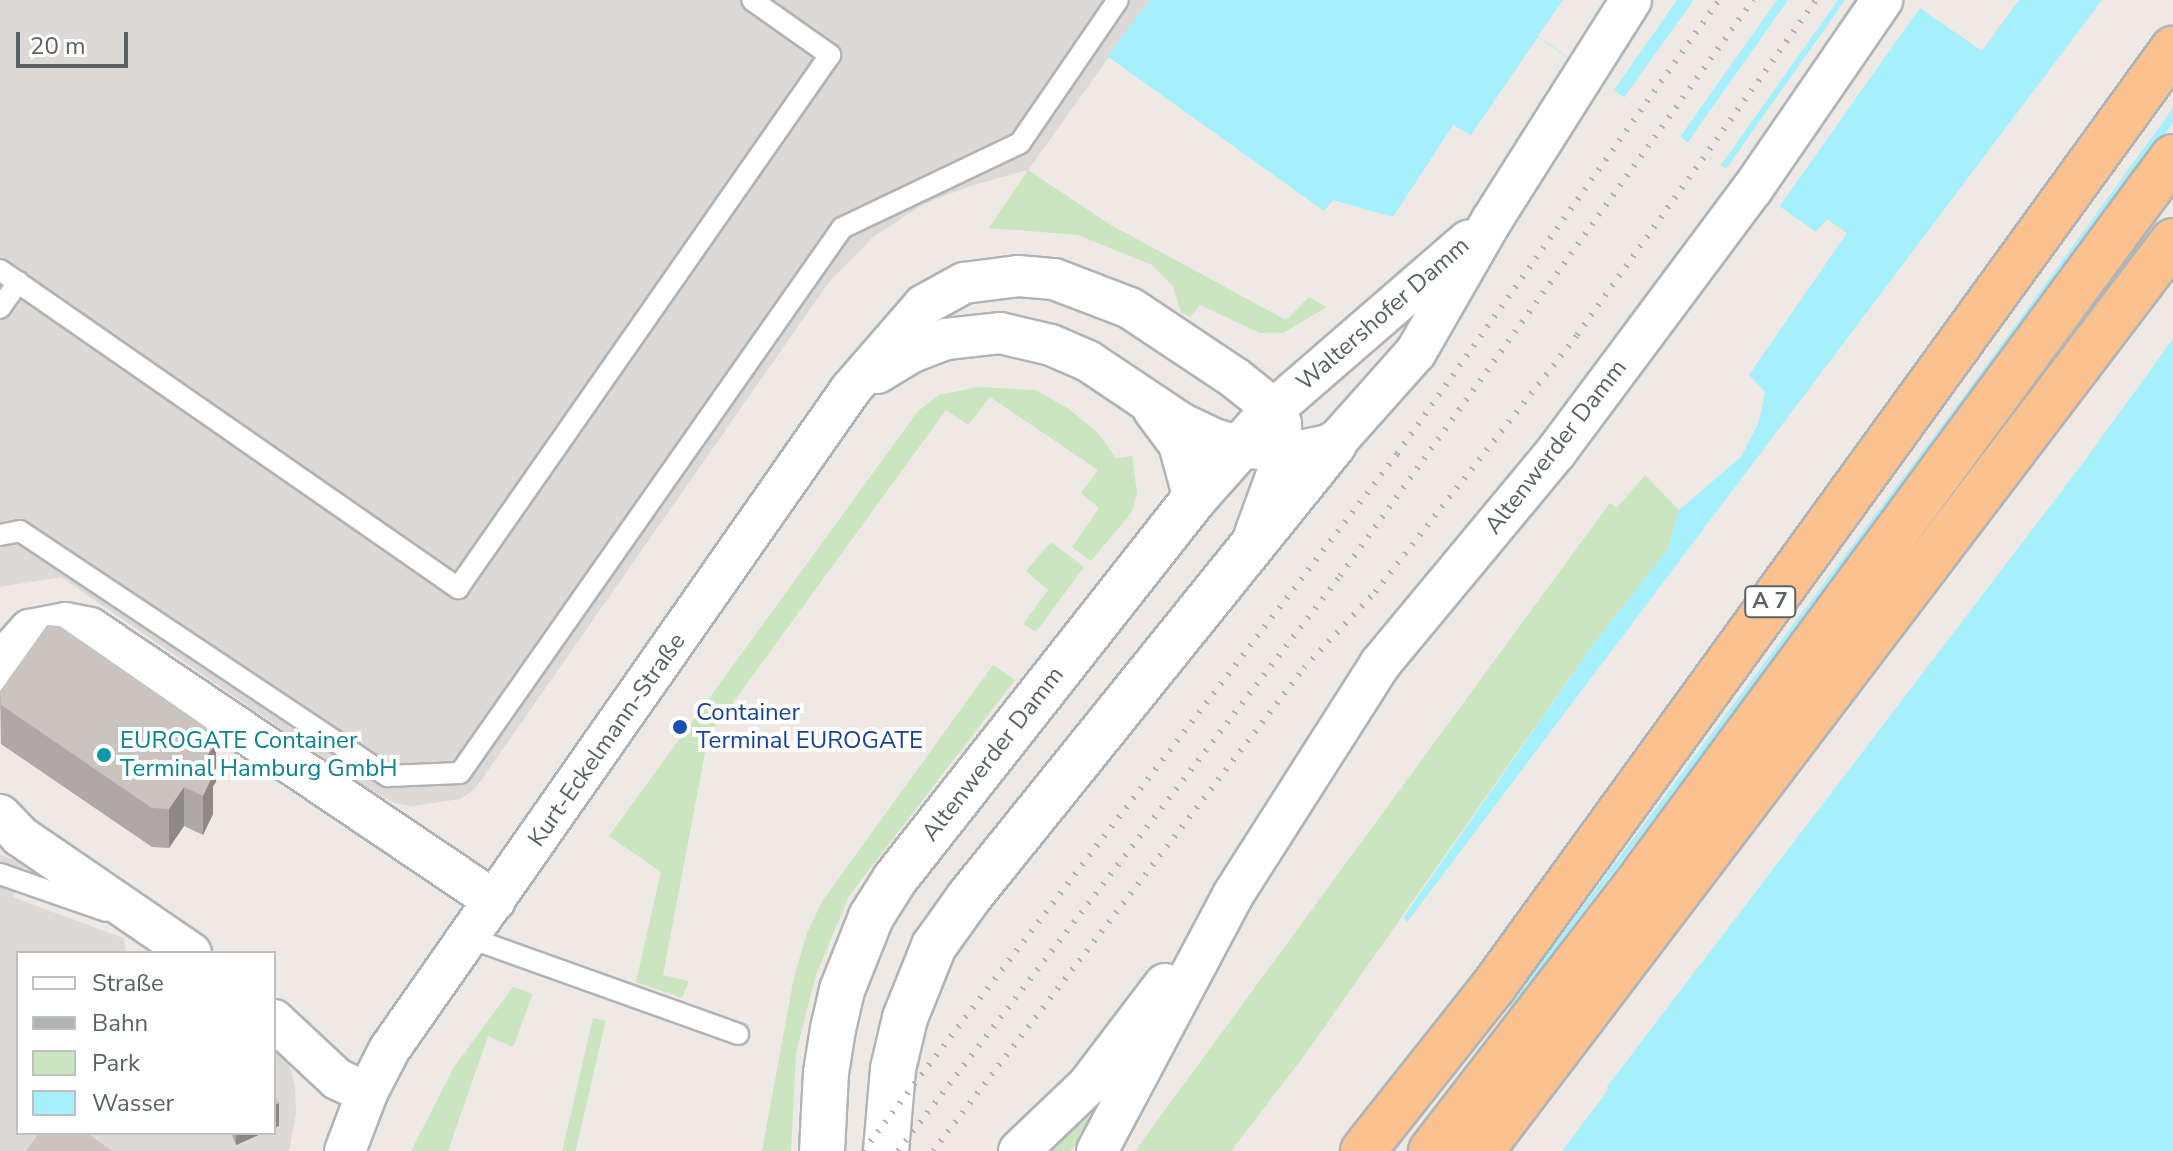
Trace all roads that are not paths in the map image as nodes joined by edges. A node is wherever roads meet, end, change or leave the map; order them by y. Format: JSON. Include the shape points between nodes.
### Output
{"nodes":[{"id":1,"x":752,"y":0,"type":"edge"},
{"id":2,"x":1118,"y":0,"type":"edge"},
{"id":3,"x":1631,"y":0,"type":"edge"},
{"id":4,"x":1882,"y":0,"type":"edge"},
{"id":5,"x":2173,"y":49,"type":"edge"},
{"id":6,"x":2173,"y":157,"type":"edge"},
{"id":7,"x":1492,"y":220,"type":"junction"},
{"id":8,"x":2173,"y":241,"type":"edge"},
{"id":9,"x":0,"y":270,"type":"edge"},
{"id":10,"x":18,"y":282,"type":"junction"},
{"id":11,"x":0,"y":308,"type":"edge"},
{"id":12,"x":851,"y":389,"type":"junction"},
{"id":13,"x":1148,"y":403,"type":"junction"},
{"id":14,"x":1274,"y":409,"type":"junction"},
{"id":15,"x":1334,"y":444,"type":"junction"},
{"id":16,"x":1240,"y":447,"type":"junction"},
{"id":17,"x":1283,"y":452,"type":"junction"},
{"id":18,"x":1194,"y":499,"type":"junction"},
{"id":19,"x":0,"y":535,"type":"edge"},
{"id":20,"x":1247,"y":557,"type":"junction"},
{"id":21,"x":3,"y":663,"type":"edge"},
{"id":22,"x":0,"y":815,"type":"edge"},
{"id":23,"x":0,"y":874,"type":"edge"},
{"id":24,"x":1233,"y":895,"type":"junction"},
{"id":25,"x":495,"y":901,"type":"junction"},
{"id":26,"x":467,"y":937,"type":"junction"},
{"id":27,"x":175,"y":942,"type":"edge"},
{"id":28,"x":276,"y":1022,"type":"edge"},
{"id":29,"x":738,"y":1034,"type":"dead end"},
{"id":30,"x":367,"y":1093,"type":"junction"},
{"id":31,"x":345,"y":1151,"type":"edge"},
{"id":32,"x":822,"y":1151,"type":"edge"},
{"id":33,"x":886,"y":1151,"type":"edge"},
{"id":34,"x":1019,"y":1151,"type":"edge"},
{"id":35,"x":1097,"y":1151,"type":"edge"},
{"id":36,"x":1363,"y":1151,"type":"edge"},
{"id":37,"x":1431,"y":1151,"type":"edge"},
{"id":38,"x":1481,"y":1151,"type":"edge"}],
"edges":[{"from":1,"to":10,"type":"lane","via":[[830,55],[458,588]]},
{"from":2,"to":19,"type":"lane","via":[[1020,143],[842,228],[460,773],[388,776],[20,531]]},
{"from":3,"to":7,"type":"street","name":"Waltershofer Damm"},
{"from":4,"to":24,"type":"street","name":"Altenwerder Damm","via":[[1753,188],[1556,452],[1380,664]]},
{"from":5,"to":36,"type":"highway","number":"A 7","via":[[1493,987]]},
{"from":6,"to":37,"type":"highway","number":"A 7","via":[[1644,874]]},
{"from":7,"to":14,"type":"street","name":"Waltershofer Damm"},
{"from":7,"to":15,"type":"street","name":"Waltershofer Damm","via":[[1416,352]]},
{"from":8,"to":38,"type":"highway"},
{"from":9,"to":10,"type":"lane"},
{"from":10,"to":11,"type":"lane"},
{"from":12,"to":13,"type":"street","name":"Kurt-Eckelmann-Straße","via":[[930,344],[1000,333],[1051,345],[1088,361]]},
{"from":12,"to":14,"type":"street","name":"Kurt-Eckelmann-Straße","via":[[924,305],[964,283],[1018,276],[1054,279],[1130,308]]},
{"from":12,"to":25,"type":"street","name":"Kurt-Eckelmann-Straße"},
{"from":13,"to":16,"type":"street","name":"Kurt-Eckelmann-Straße","via":[[1182,424]]},
{"from":13,"to":18,"type":"street","name":"Kurt-Eckelmann-Straße","via":[[1179,444]]},
{"from":14,"to":16,"type":"street","name":"Altenwerder Damm"},
{"from":14,"to":17,"type":"street"},
{"from":15,"to":17,"type":"street","name":"Kurt-Eckelmann-Straße"},
{"from":15,"to":20,"type":"street"},
{"from":16,"to":17,"type":"street","name":"Kurt-Eckelmann-Straße"},
{"from":16,"to":18,"type":"street","name":"Altenwerder Damm"},
{"from":17,"to":20,"type":"street"},
{"from":18,"to":32,"type":"street","name":"Altenwerder Damm","via":[[895,879],[871,917],[842,990],[833,1029]]},
{"from":20,"to":33,"type":"street","via":[[934,946],[896,1056]]},
{"from":21,"to":25,"type":"street","via":[[30,630],[51,624],[90,628]]},
{"from":22,"to":27,"type":"street","via":[[20,836]]},
{"from":23,"to":27,"type":"lane"},
{"from":24,"to":34,"type":"street","name":"Altenwerder Damm","via":[[1088,1085]]},
{"from":24,"to":35,"type":"street","name":"Altenwerder Damm"},
{"from":25,"to":26,"type":"street","name":"Kurt-Eckelmann-Straße"},
{"from":26,"to":29,"type":"lane"},
{"from":26,"to":30,"type":"street","name":"Kurt-Eckelmann-Straße","via":[[389,1050]]},
{"from":28,"to":30,"type":"street","via":[[337,1079]]},
{"from":30,"to":31,"type":"street","name":"Kurt-Eckelmann-Straße"}]}
